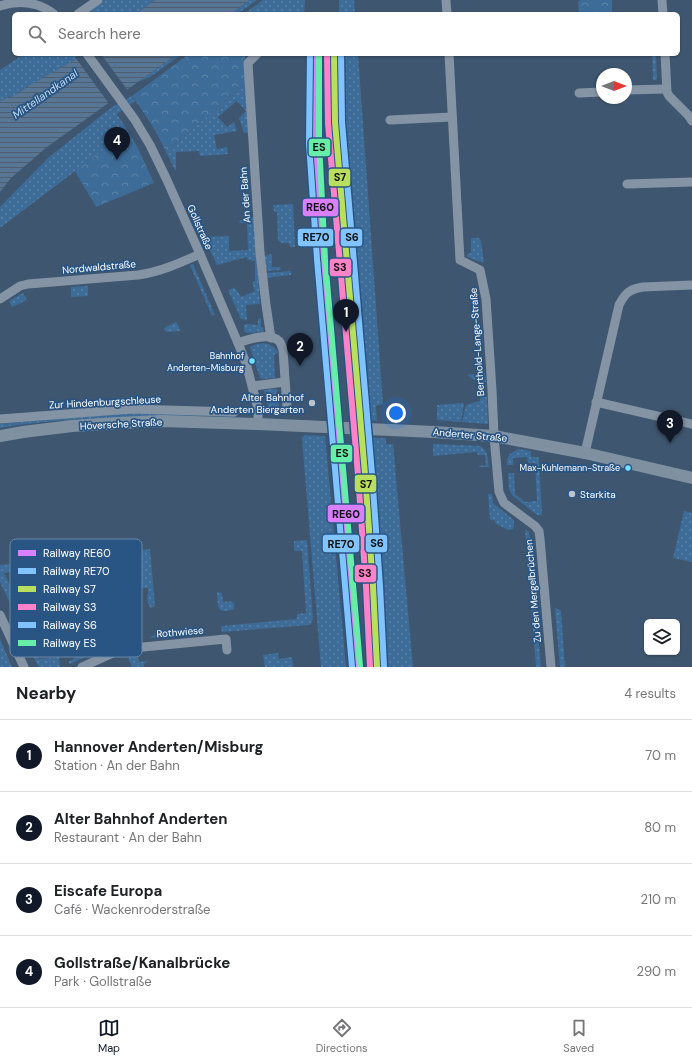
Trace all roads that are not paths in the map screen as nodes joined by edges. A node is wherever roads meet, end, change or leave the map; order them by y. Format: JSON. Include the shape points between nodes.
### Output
{"nodes":[{"id":1,"x":98,"y":0,"type":"edge"},
{"id":2,"x":446,"y":0,"type":"edge"},
{"id":3,"x":662,"y":0,"type":"edge"},
{"id":4,"x":23,"y":1,"type":"edge"},
{"id":5,"x":0,"y":6,"type":"edge"},
{"id":6,"x":50,"y":12,"type":"edge"},
{"id":7,"x":81,"y":12,"type":"edge"},
{"id":8,"x":447,"y":12,"type":"edge"},
{"id":9,"x":663,"y":12,"type":"edge"},
{"id":10,"x":88,"y":56,"type":"edge"},
{"id":11,"x":255,"y":56,"type":"edge"},
{"id":12,"x":449,"y":56,"type":"edge"},
{"id":13,"x":665,"y":56,"type":"edge"},
{"id":14,"x":666,"y":88,"type":"junction"},
{"id":15,"x":632,"y":90,"type":"edge"},
{"id":16,"x":596,"y":92,"type":"edge"},
{"id":17,"x":579,"y":93,"type":"dead end"},
{"id":18,"x":452,"y":117,"type":"junction"},
{"id":19,"x":390,"y":120,"type":"dead end"},
{"id":20,"x":692,"y":121,"type":"edge"},
{"id":21,"x":692,"y":182,"type":"edge"},
{"id":22,"x":627,"y":184,"type":"dead end"},
{"id":23,"x":200,"y":254,"type":"junction"},
{"id":24,"x":692,"y":285,"type":"edge"},
{"id":25,"x":0,"y":299,"type":"edge"},
{"id":26,"x":271,"y":338,"type":"junction"},
{"id":27,"x":238,"y":343,"type":"junction"},
{"id":28,"x":285,"y":382,"type":"junction"},
{"id":29,"x":253,"y":386,"type":"junction"},
{"id":30,"x":596,"y":402,"type":"junction"},
{"id":31,"x":287,"y":408,"type":"dead end"},
{"id":32,"x":234,"y":412,"type":"dead end"},
{"id":33,"x":0,"y":419,"type":"edge"},
{"id":34,"x":243,"y":423,"type":"joint"},
{"id":35,"x":258,"y":424,"type":"junction"},
{"id":36,"x":692,"y":424,"type":"edge"},
{"id":37,"x":0,"y":436,"type":"edge"},
{"id":38,"x":494,"y":436,"type":"junction"},
{"id":39,"x":585,"y":453,"type":"junction"},
{"id":40,"x":692,"y":478,"type":"edge"},
{"id":41,"x":0,"y":615,"type":"edge"},
{"id":42,"x":10,"y":637,"type":"edge"},
{"id":43,"x":142,"y":647,"type":"edge"},
{"id":44,"x":227,"y":650,"type":"dead end"},
{"id":45,"x":19,"y":657,"type":"edge"},
{"id":46,"x":104,"y":657,"type":"edge"},
{"id":47,"x":24,"y":667,"type":"edge"},
{"id":48,"x":82,"y":667,"type":"edge"},
{"id":49,"x":551,"y":667,"type":"edge"}],
"edges":[{"from":1,"to":7,"type":"street"},
{"from":2,"to":8,"type":"street"},
{"from":3,"to":9,"type":"street"},
{"from":4,"to":5,"type":"street"},
{"from":4,"to":6,"type":"street"},
{"from":10,"to":23,"type":"street","name":"Gollstraße","via":[[136,120]]},
{"from":11,"to":26,"type":"street","name":"An der Bahn","via":[[248,63],[259,247]]},
{"from":12,"to":18,"type":"street","name":"Berthold-Lange-Straße"},
{"from":13,"to":14,"type":"street"},
{"from":14,"to":15,"type":"street"},
{"from":14,"to":20,"type":"street","via":[[669,96]]},
{"from":16,"to":17,"type":"street"},
{"from":18,"to":19,"type":"street"},
{"from":18,"to":38,"type":"street","name":"Berthold-Lange-Straße","via":[[460,260],[480,270],[483,282],[488,321]]},
{"from":21,"to":22,"type":"street"},
{"from":23,"to":25,"type":"street","name":"Nordwaldstraße","via":[[158,271],[138,275],[28,284],[20,286]]},
{"from":23,"to":27,"type":"street","name":"Gollstraße"},
{"from":24,"to":30,"type":"street","via":[[636,288],[623,296]]},
{"from":26,"to":27,"type":"street","via":[[252,338]]},
{"from":26,"to":28,"type":"street","via":[[280,342],[283,350]]},
{"from":27,"to":29,"type":"street","name":"Gollstraße"},
{"from":28,"to":29,"type":"street"},
{"from":28,"to":31,"type":"street"},
{"from":29,"to":35,"type":"street","name":"Gollstraße"},
{"from":30,"to":36,"type":"street"},
{"from":30,"to":39,"type":"street"},
{"from":32,"to":33,"type":"street","name":"Zur Hindenburgschleuse","via":[[130,410]]},
{"from":34,"to":35,"type":"main road","name":"Anderter Straße"},
{"from":34,"to":37,"type":"main road","name":"Höversche Straße","via":[[118,423],[45,429]]},
{"from":35,"to":38,"type":"main road","name":"Anderter Straße"},
{"from":38,"to":39,"type":"main road","name":"Anderter Straße"},
{"from":38,"to":49,"type":"street","name":"Zu den Mergelbrüchen","via":[[501,498],[539,531]]},
{"from":39,"to":40,"type":"main road","name":"Anderter Straße"},
{"from":41,"to":42,"type":"street"},
{"from":43,"to":44,"type":"street","name":"Rothwiese","via":[[226,639]]},
{"from":45,"to":47,"type":"street"},
{"from":46,"to":48,"type":"street","name":"Rothwiese"}]}
